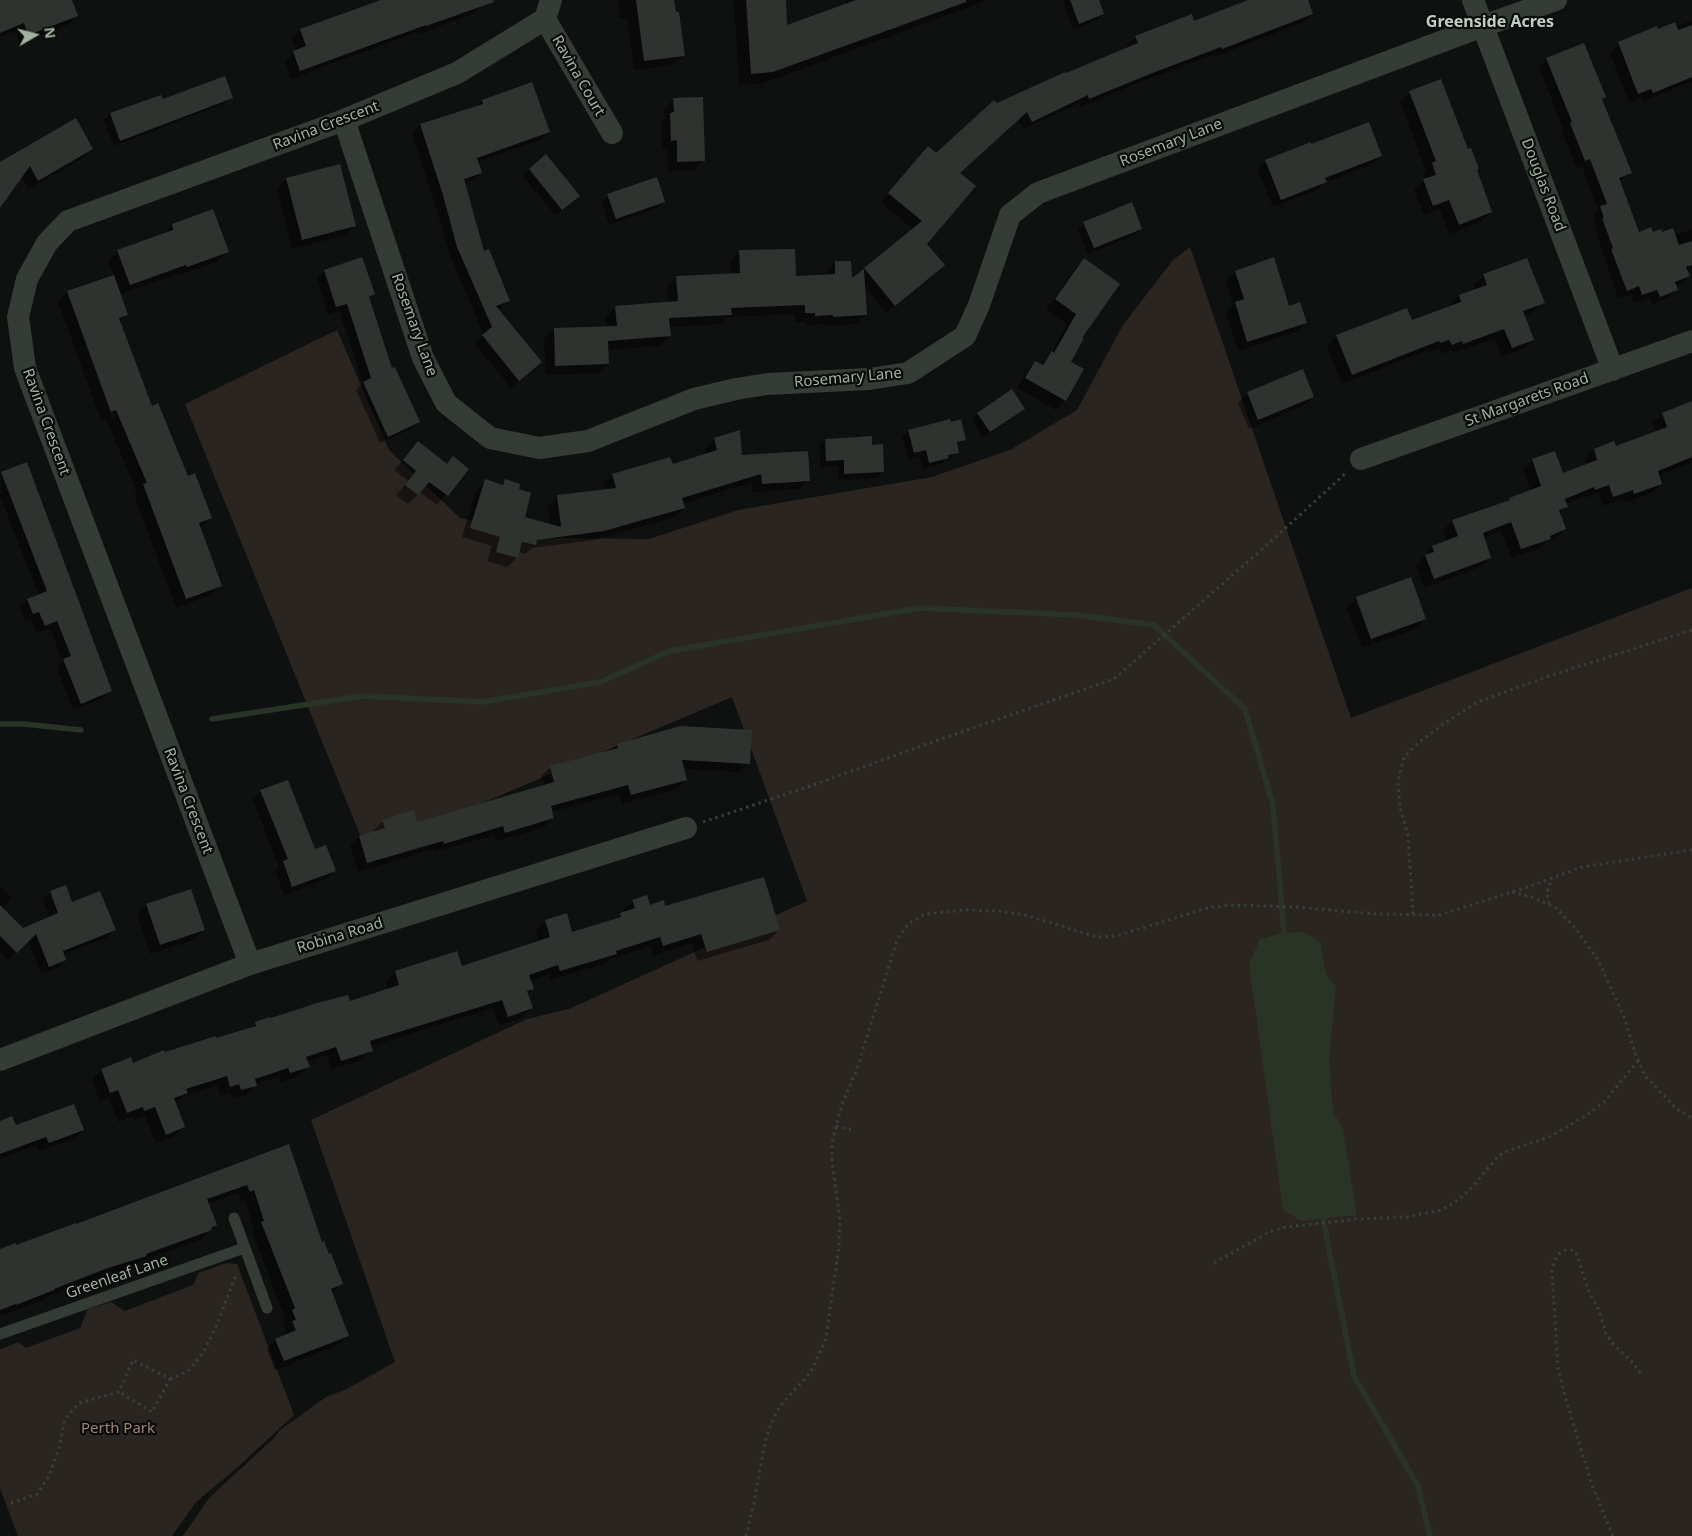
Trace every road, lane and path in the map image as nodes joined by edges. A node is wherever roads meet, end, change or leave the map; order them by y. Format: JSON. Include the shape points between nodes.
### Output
{"nodes":[{"id":1,"x":1473,"y":0,"type":"edge"},
{"id":2,"x":1556,"y":0,"type":"edge"},
{"id":3,"x":548,"y":9,"type":"edge"},
{"id":4,"x":1483,"y":26,"type":"junction"},
{"id":5,"x":344,"y":120,"type":"junction"},
{"id":6,"x":612,"y":133,"type":"dead end"},
{"id":7,"x":1692,"y":341,"type":"edge"},
{"id":8,"x":1613,"y":370,"type":"junction"},
{"id":9,"x":1361,"y":459,"type":"joint"},
{"id":10,"x":1692,"y":630,"type":"edge"},
{"id":11,"x":686,"y":828,"type":"joint"},
{"id":12,"x":1692,"y":850,"type":"edge"},
{"id":13,"x":1552,"y":878,"type":"junction"},
{"id":14,"x":1512,"y":892,"type":"junction"},
{"id":15,"x":1549,"y":905,"type":"junction"},
{"id":16,"x":1413,"y":914,"type":"junction"},
{"id":17,"x":250,"y":964,"type":"junction"},
{"id":18,"x":0,"y":1060,"type":"edge"},
{"id":19,"x":1638,"y":1061,"type":"junction"},
{"id":20,"x":1692,"y":1118,"type":"edge"},
{"id":21,"x":836,"y":1126,"type":"junction"},
{"id":22,"x":855,"y":1131,"type":"dead end"},
{"id":23,"x":234,"y":1218,"type":"dead end"},
{"id":24,"x":244,"y":1248,"type":"junction"},
{"id":25,"x":1214,"y":1263,"type":"dead end"},
{"id":26,"x":236,"y":1275,"type":"dead end"},
{"id":27,"x":267,"y":1308,"type":"dead end"},
{"id":28,"x":0,"y":1334,"type":"edge"},
{"id":29,"x":1641,"y":1374,"type":"dead end"},
{"id":30,"x":170,"y":1379,"type":"junction"},
{"id":31,"x":119,"y":1392,"type":"junction"},
{"id":32,"x":11,"y":1503,"type":"dead end"},
{"id":33,"x":746,"y":1536,"type":"edge"},
{"id":34,"x":1613,"y":1536,"type":"edge"}],
"edges":[{"from":1,"to":4,"type":"street","name":"Douglas Road"},
{"from":2,"to":4,"type":"street","name":"Rosemary Lane"},
{"from":3,"to":5,"type":"street","name":"Ravina Crescent","via":[[458,73]]},
{"from":3,"to":6,"type":"street","name":"Ravina Court"},
{"from":4,"to":5,"type":"street","name":"Rosemary Lane","via":[[1038,192],[1010,215],[965,336],[908,373],[736,389],[694,399],[588,441],[539,448],[490,438],[446,403],[423,358]]},
{"from":4,"to":8,"type":"street","name":"Douglas Road"},
{"from":5,"to":17,"type":"street","name":"Ravina Crescent","via":[[68,221],[46,242],[27,279],[18,317],[25,368]]},
{"from":7,"to":8,"type":"street","name":"St Margarets Road"},
{"from":8,"to":9,"type":"street","name":"St Margarets Road"},
{"from":9,"to":11,"type":"path","via":[[1114,679]]},
{"from":10,"to":16,"type":"path","via":[[1478,702],[1404,757],[1398,781],[1400,807],[1408,835]]},
{"from":11,"to":17,"type":"street","name":"Robina Road"},
{"from":12,"to":13,"type":"path","via":[[1582,867]]},
{"from":13,"to":14,"type":"path"},
{"from":13,"to":15,"type":"path","via":[[1547,892]]},
{"from":14,"to":15,"type":"path"},
{"from":14,"to":16,"type":"path","via":[[1440,915]]},
{"from":15,"to":19,"type":"path","via":[[1576,929],[1598,960],[1624,1017]]},
{"from":16,"to":21,"type":"path","via":[[1230,905],[1208,908],[1117,936],[1097,937],[999,911],[925,914],[908,924],[897,940]]},
{"from":17,"to":18,"type":"street","name":"Robina Road"},
{"from":19,"to":20,"type":"path","via":[[1645,1076],[1677,1109]]},
{"from":19,"to":25,"type":"path","via":[[1604,1102],[1549,1137],[1498,1156],[1474,1185],[1450,1206],[1407,1217],[1286,1227],[1270,1232]]},
{"from":21,"to":22,"type":"path"},
{"from":21,"to":33,"type":"path","via":[[832,1161],[840,1228],[826,1338],[811,1372],[779,1408],[771,1424]]},
{"from":23,"to":24,"type":"lane"},
{"from":24,"to":27,"type":"lane"},
{"from":24,"to":28,"type":"lane","name":"Greenleaf Lane"},
{"from":26,"to":30,"type":"path","via":[[203,1353],[188,1371]]},
{"from":29,"to":34,"type":"path","via":[[1606,1334],[1577,1255],[1572,1250],[1560,1253],[1552,1271],[1558,1369],[1588,1472]]},
{"from":30,"to":31,"type":"path","via":[[152,1412]]},
{"from":30,"to":31,"type":"path","via":[[133,1360]]},
{"from":31,"to":32,"type":"path","via":[[79,1403],[65,1420],[49,1476],[37,1494]]}]}
